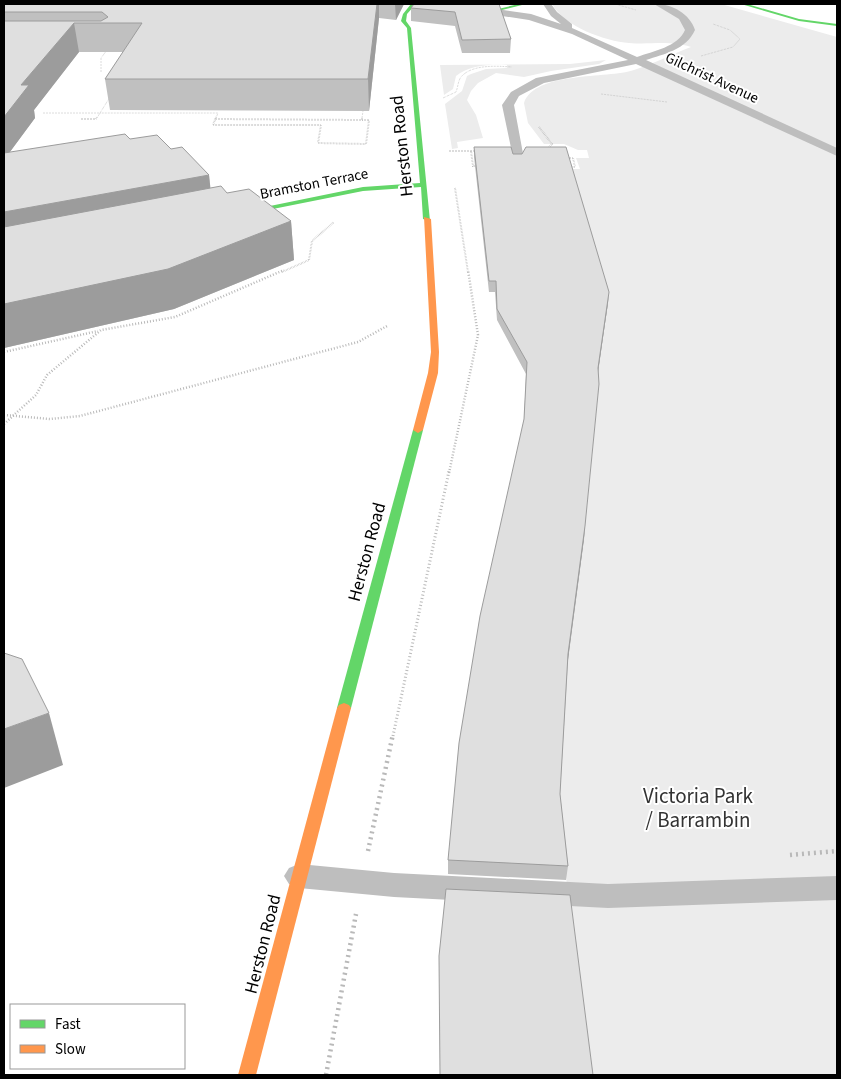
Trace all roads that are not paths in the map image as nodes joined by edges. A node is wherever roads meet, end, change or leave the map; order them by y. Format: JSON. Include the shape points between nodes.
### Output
{"nodes":[{"id":1,"x":412,"y":4,"type":"edge"},
{"id":2,"x":524,"y":4,"type":"edge"},
{"id":3,"x":547,"y":4,"type":"edge"},
{"id":4,"x":658,"y":4,"type":"edge"},
{"id":5,"x":744,"y":4,"type":"edge"},
{"id":6,"x":776,"y":4,"type":"edge"},
{"id":7,"x":426,"y":8,"type":"edge"},
{"id":8,"x":489,"y":11,"type":"junction"},
{"id":9,"x":452,"y":12,"type":"edge"},
{"id":10,"x":421,"y":23,"type":"edge"},
{"id":11,"x":837,"y":24,"type":"edge"},
{"id":12,"x":409,"y":28,"type":"junction"},
{"id":13,"x":575,"y":32,"type":"junction"},
{"id":14,"x":602,"y":44,"type":"junction"},
{"id":15,"x":676,"y":45,"type":"junction"},
{"id":16,"x":631,"y":46,"type":"dead end"},
{"id":17,"x":643,"y":46,"type":"dead end"},
{"id":18,"x":636,"y":60,"type":"junction"},
{"id":19,"x":837,"y":152,"type":"edge"},
{"id":20,"x":518,"y":159,"type":"edge"},
{"id":21,"x":424,"y":185,"type":"junction"},
{"id":22,"x":225,"y":217,"type":"edge"},
{"id":23,"x":299,"y":876,"type":"junction"},
{"id":24,"x":837,"y":888,"type":"edge"},
{"id":25,"x":247,"y":1075,"type":"edge"}],
"edges":[{"from":1,"to":7,"type":"main road","name":"Herston Road"},
{"from":1,"to":12,"type":"main road","name":"Herston Road","via":[[403,18]]},
{"from":2,"to":8,"type":"main road"},
{"from":3,"to":13,"type":"lane","name":"Gilchrist Avenue"},
{"from":4,"to":15,"type":"lane","via":[[680,16],[690,26],[689,34]]},
{"from":5,"to":11,"type":"main road","via":[[799,20]]},
{"from":6,"to":11,"type":"main road"},
{"from":8,"to":9,"type":"main road"},
{"from":8,"to":13,"type":"lane","name":"Gilchrist Avenue","via":[[535,18]]},
{"from":10,"to":12,"type":"main road"},
{"from":12,"to":21,"type":"main road","name":"Herston Road"},
{"from":13,"to":14,"type":"lane","name":"Gilchrist Avenue"},
{"from":14,"to":16,"type":"lane"},
{"from":14,"to":18,"type":"lane","name":"Gilchrist Avenue"},
{"from":15,"to":17,"type":"lane"},
{"from":15,"to":18,"type":"lane"},
{"from":18,"to":19,"type":"lane","name":"Gilchrist Avenue"},
{"from":18,"to":20,"type":"lane","via":[[543,79],[514,93],[508,104]]},
{"from":21,"to":22,"type":"main road","name":"Bramston Terrace","via":[[363,189]]},
{"from":21,"to":23,"type":"main road","name":"Herston Road","via":[[435,352],[433,373]]},
{"from":23,"to":24,"type":"lane","via":[[414,886],[608,896]]},
{"from":23,"to":25,"type":"main road","name":"Herston Road"}]}
